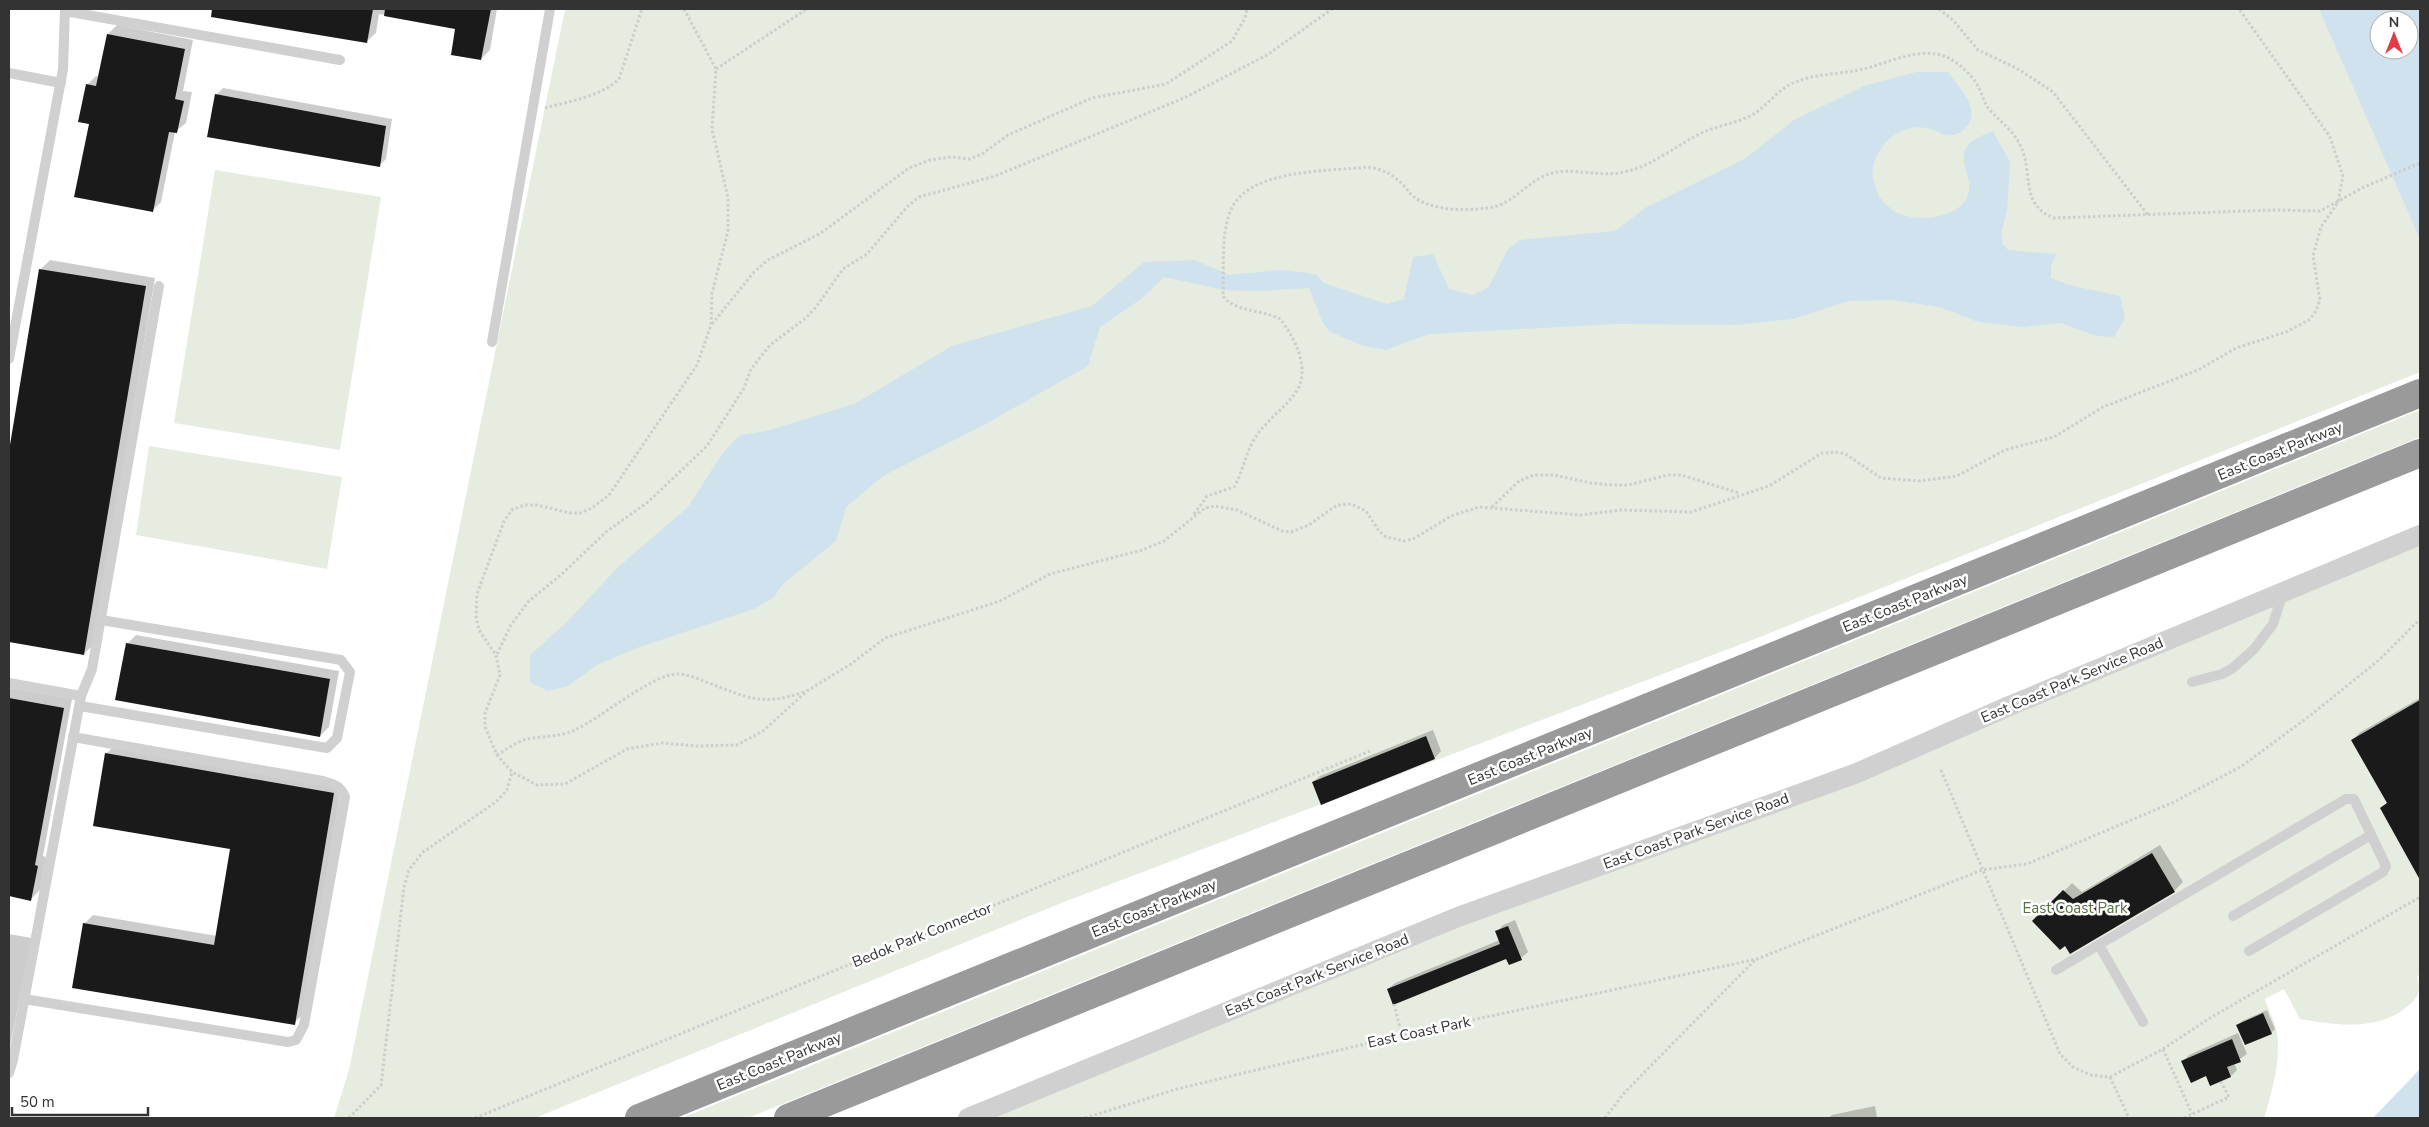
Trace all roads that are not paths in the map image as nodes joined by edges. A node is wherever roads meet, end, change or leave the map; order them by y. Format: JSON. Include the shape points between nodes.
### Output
{"nodes":[{"id":1,"x":550,"y":9,"type":"edge"},
{"id":2,"x":65,"y":10,"type":"edge"},
{"id":3,"x":340,"y":60,"type":"dead end"},
{"id":4,"x":9,"y":73,"type":"edge"},
{"id":5,"x":61,"y":83,"type":"junction"},
{"id":6,"x":159,"y":286,"type":"dead end"},
{"id":7,"x":492,"y":342,"type":"dead end"},
{"id":8,"x":9,"y":359,"type":"edge"},
{"id":9,"x":2420,"y":393,"type":"edge"},
{"id":10,"x":2420,"y":453,"type":"edge"},
{"id":11,"x":2420,"y":535,"type":"edge"},
{"id":12,"x":2284,"y":591,"type":"junction"},
{"id":13,"x":101,"y":620,"type":"junction"},
{"id":14,"x":2192,"y":682,"type":"dead end"},
{"id":15,"x":9,"y":683,"type":"edge"},
{"id":16,"x":80,"y":701,"type":"junction"},
{"id":17,"x":74,"y":737,"type":"junction"},
{"id":18,"x":2371,"y":835,"type":"junction"},
{"id":19,"x":2233,"y":916,"type":"dead end"},
{"id":20,"x":2099,"y":945,"type":"junction"},
{"id":21,"x":2249,"y":951,"type":"dead end"},
{"id":22,"x":2056,"y":970,"type":"dead end"},
{"id":23,"x":24,"y":999,"type":"junction"},
{"id":24,"x":2143,"y":1022,"type":"dead end"},
{"id":25,"x":9,"y":1072,"type":"edge"},
{"id":26,"x":639,"y":1118,"type":"edge"},
{"id":27,"x":788,"y":1118,"type":"edge"},
{"id":28,"x":968,"y":1118,"type":"edge"}],
"edges":[{"from":1,"to":7,"type":"lane"},
{"from":2,"to":3,"type":"lane"},
{"from":2,"to":5,"type":"lane"},
{"from":4,"to":5,"type":"lane"},
{"from":5,"to":8,"type":"lane"},
{"from":6,"to":13,"type":"lane"},
{"from":9,"to":26,"type":"highway","name":"East Coast Parkway"},
{"from":10,"to":27,"type":"highway"},
{"from":11,"to":12,"type":"street","name":"East Coast Park Service Road"},
{"from":12,"to":14,"type":"lane","via":[[2273,624],[2254,649],[2228,671]]},
{"from":12,"to":28,"type":"street","name":"East Coast Park Service Road","via":[[1857,772],[1458,917]]},
{"from":13,"to":16,"type":"lane","via":[[92,669]]},
{"from":13,"to":16,"type":"lane","via":[[341,660],[350,672],[337,738],[327,748]]},
{"from":15,"to":16,"type":"lane"},
{"from":16,"to":17,"type":"lane"},
{"from":17,"to":23,"type":"lane"},
{"from":17,"to":23,"type":"lane","via":[[323,781],[343,790],[345,797],[304,1025],[296,1040],[288,1042]]},
{"from":18,"to":19,"type":"lane"},
{"from":18,"to":20,"type":"lane","via":[[2354,799],[2346,799]]},
{"from":18,"to":21,"type":"lane","via":[[2386,866],[2383,872]]},
{"from":20,"to":22,"type":"lane"},
{"from":20,"to":24,"type":"lane"},
{"from":23,"to":25,"type":"lane"}]}
